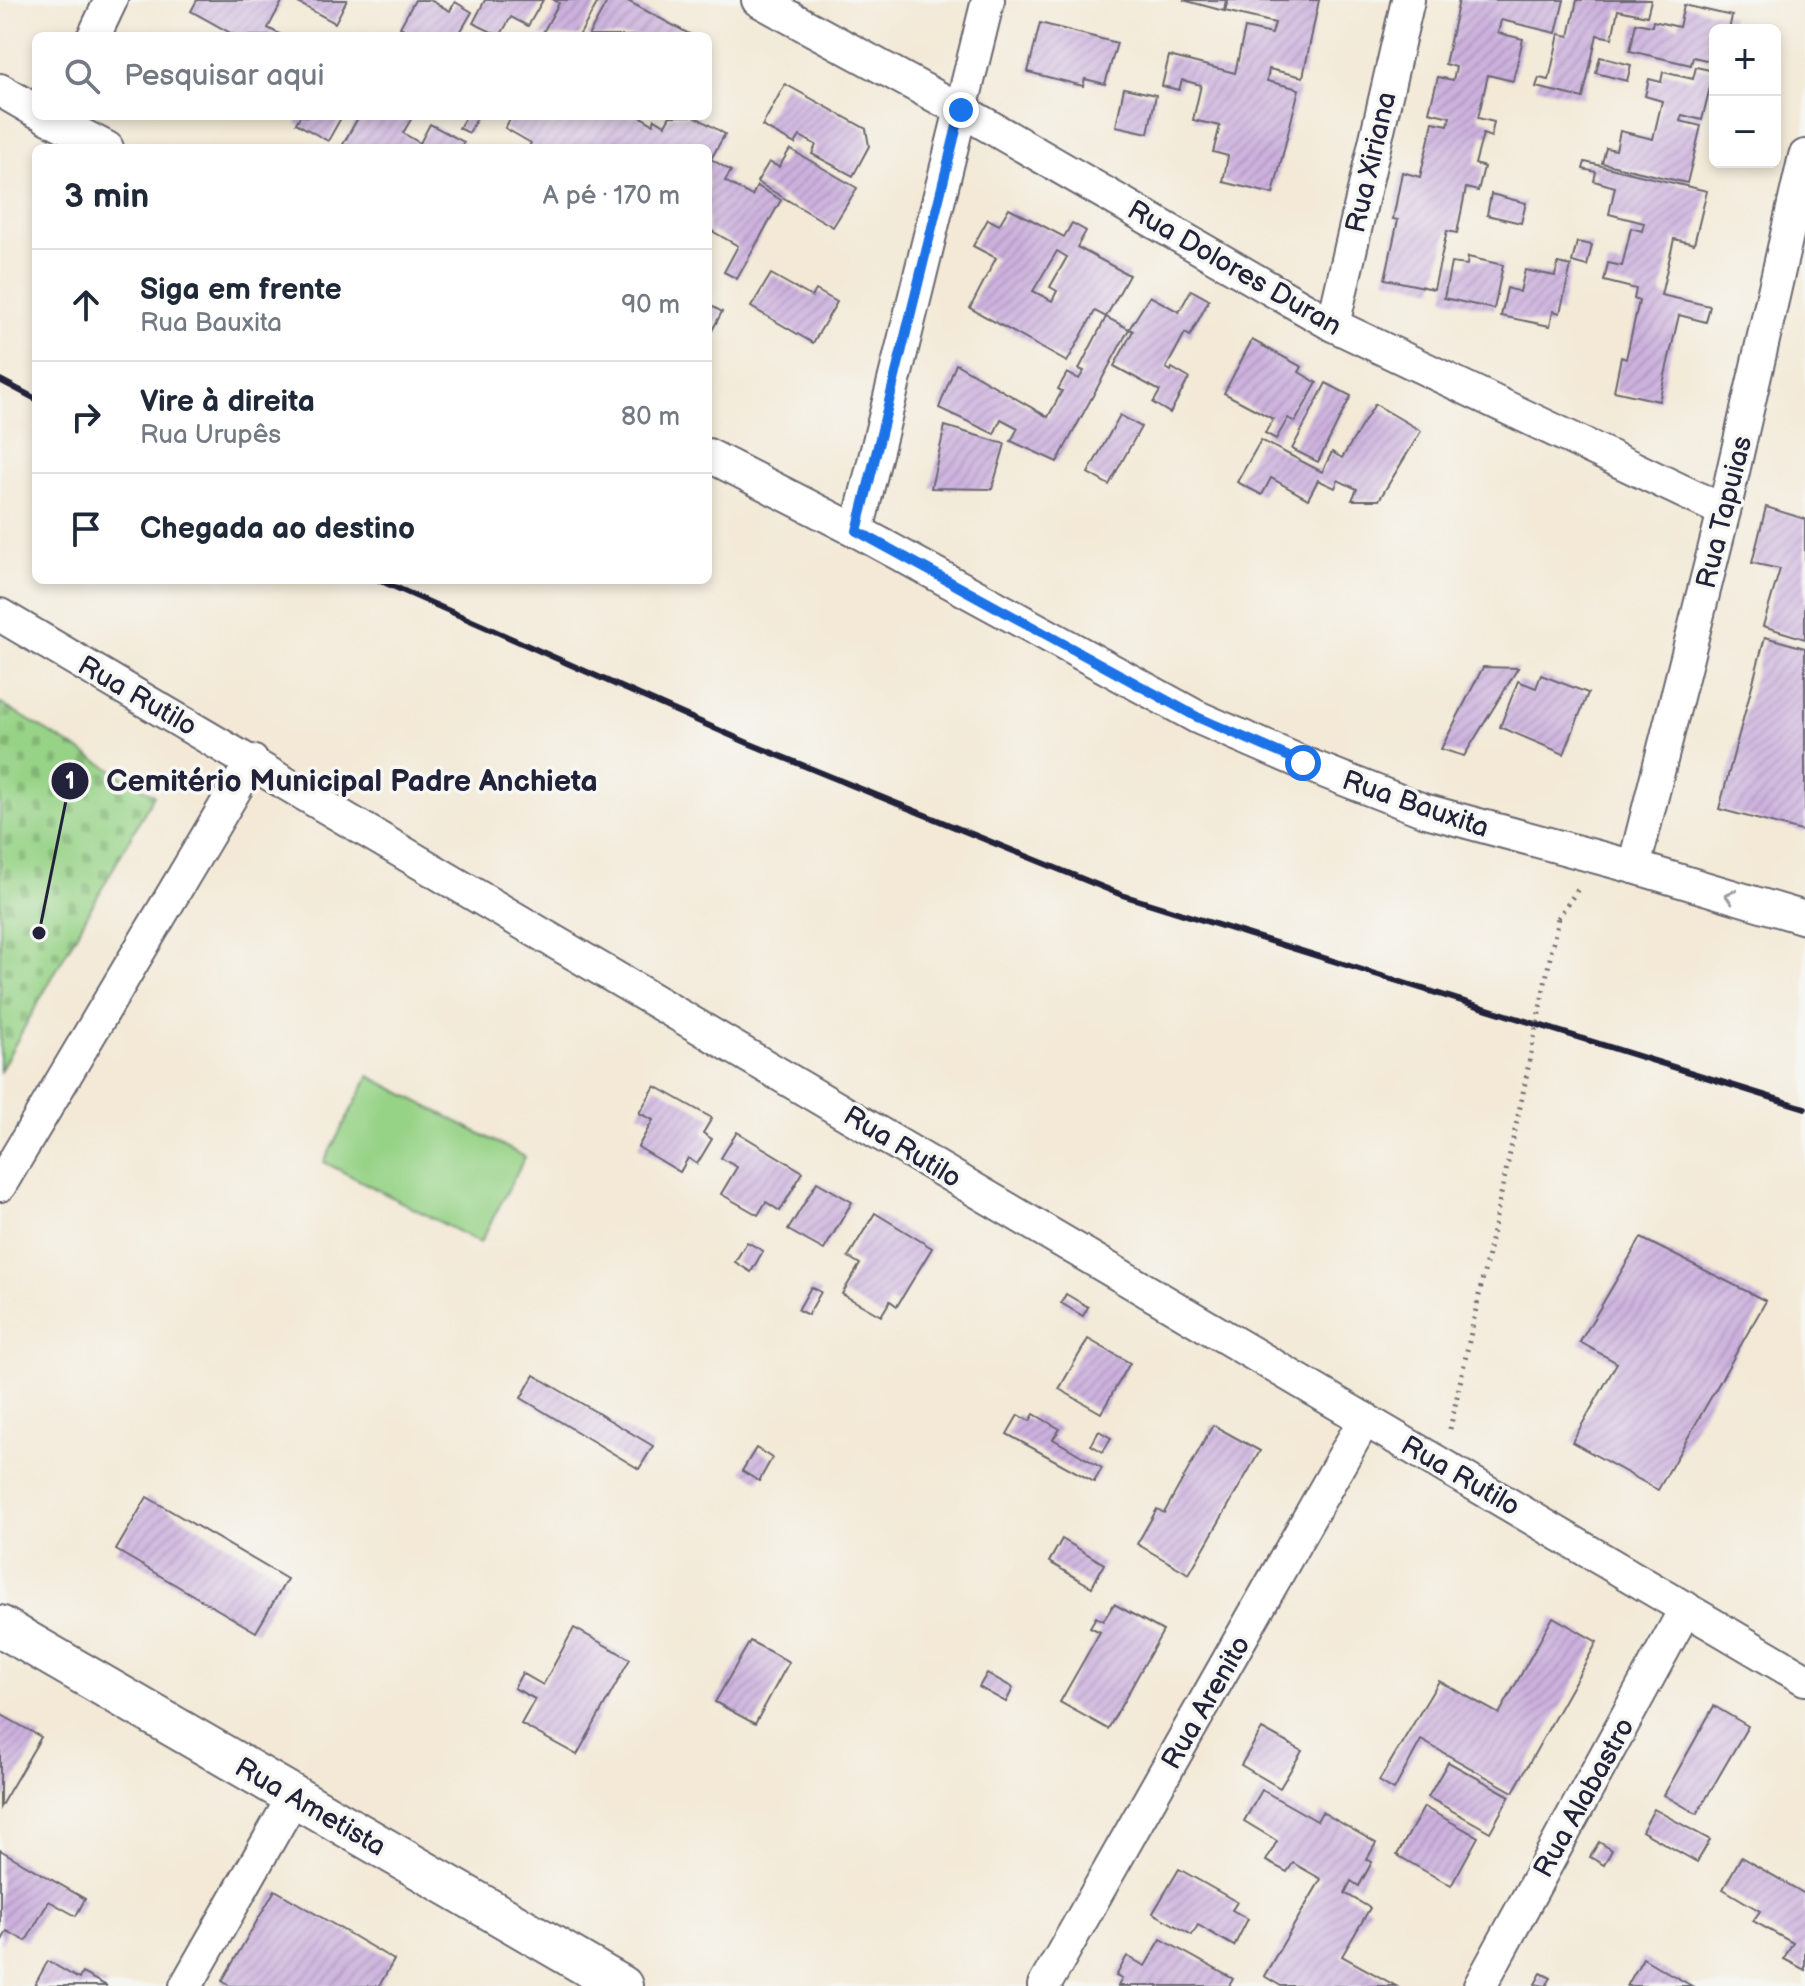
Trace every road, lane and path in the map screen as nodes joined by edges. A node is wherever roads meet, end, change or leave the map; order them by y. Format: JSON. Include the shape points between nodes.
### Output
{"nodes":[{"id":1,"x":111,"y":0,"type":"edge"},
{"id":2,"x":758,"y":0,"type":"edge"},
{"id":3,"x":988,"y":0,"type":"edge"},
{"id":4,"x":1408,"y":0,"type":"edge"},
{"id":5,"x":96,"y":32,"type":"edge"},
{"id":6,"x":0,"y":90,"type":"edge"},
{"id":7,"x":32,"y":107,"type":"edge"},
{"id":8,"x":961,"y":110,"type":"junction"},
{"id":9,"x":55,"y":120,"type":"edge"},
{"id":10,"x":100,"y":144,"type":"edge"},
{"id":11,"x":1805,"y":156,"type":"edge"},
{"id":12,"x":1333,"y":325,"type":"junction"},
{"id":13,"x":712,"y":457,"type":"edge"},
{"id":14,"x":1724,"y":511,"type":"junction"},
{"id":15,"x":857,"y":531,"type":"junction"},
{"id":16,"x":0,"y":615,"type":"edge"},
{"id":17,"x":252,"y":761,"type":"junction"},
{"id":18,"x":1634,"y":867,"type":"junction"},
{"id":19,"x":1558,"y":918,"type":"dead end"},
{"id":20,"x":1805,"y":918,"type":"edge"},
{"id":21,"x":0,"y":1185,"type":"edge"},
{"id":22,"x":1365,"y":1419,"type":"junction"},
{"id":23,"x":1442,"y":1463,"type":"junction"},
{"id":24,"x":1686,"y":1608,"type":"junction"},
{"id":25,"x":0,"y":1626,"type":"edge"},
{"id":26,"x":1805,"y":1679,"type":"edge"},
{"id":27,"x":294,"y":1796,"type":"junction"},
{"id":28,"x":614,"y":1984,"type":"edge"},
{"id":29,"x":186,"y":1986,"type":"edge"},
{"id":30,"x":1044,"y":1986,"type":"edge"},
{"id":31,"x":1480,"y":1986,"type":"edge"}],
"edges":[{"from":1,"to":5,"type":"street"},
{"from":2,"to":8,"type":"street","name":"Rua Dolores Duran"},
{"from":3,"to":8,"type":"street"},
{"from":4,"to":12,"type":"street","name":"Rua Xiriana"},
{"from":6,"to":7,"type":"street"},
{"from":8,"to":12,"type":"street","name":"Rua Dolores Duran"},
{"from":8,"to":15,"type":"street"},
{"from":9,"to":10,"type":"street"},
{"from":11,"to":14,"type":"street","name":"Rua Tapuias"},
{"from":12,"to":14,"type":"street","name":"Rua Dolores Duran"},
{"from":13,"to":15,"type":"street","name":"Rua Bauxita"},
{"from":14,"to":18,"type":"street","name":"Rua Tapuias"},
{"from":15,"to":18,"type":"street","name":"Rua Bauxita","via":[[1210,723],[1423,810]]},
{"from":16,"to":17,"type":"street","name":"Rua Rutilo"},
{"from":17,"to":21,"type":"street"},
{"from":17,"to":22,"type":"street","name":"Rua Rutilo"},
{"from":20,"to":18,"type":"street","name":"Rua Bauxita","one_way":true},
{"from":19,"to":23,"type":"path","bridge":true},
{"from":22,"to":23,"type":"street","name":"Rua Rutilo"},
{"from":22,"to":30,"type":"street","name":"Rua Arenito"},
{"from":23,"to":24,"type":"street","name":"Rua Rutilo"},
{"from":24,"to":26,"type":"street","name":"Rua Rutilo"},
{"from":24,"to":31,"type":"street","name":"Rua Alabastro"},
{"from":25,"to":27,"type":"street","name":"Rua Ametista"},
{"from":27,"to":28,"type":"street","name":"Rua Ametista"},
{"from":27,"to":29,"type":"street"}]}
